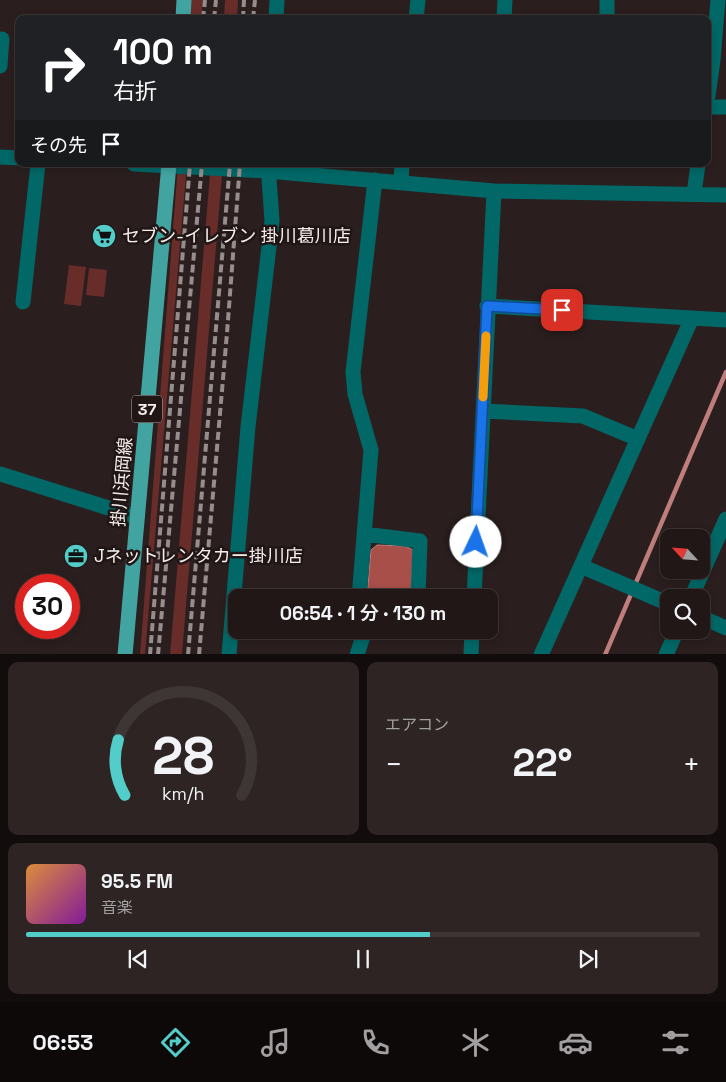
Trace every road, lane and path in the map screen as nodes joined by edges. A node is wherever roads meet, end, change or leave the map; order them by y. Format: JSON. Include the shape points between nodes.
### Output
{"nodes":[{"id":1,"x":184,"y":0,"type":"edge"},
{"id":2,"x":277,"y":0,"type":"edge"},
{"id":3,"x":418,"y":0,"type":"edge"},
{"id":4,"x":505,"y":0,"type":"edge"},
{"id":5,"x":606,"y":0,"type":"edge"},
{"id":6,"x":718,"y":0,"type":"edge"},
{"id":7,"x":183,"y":15,"type":"edge"},
{"id":8,"x":276,"y":15,"type":"edge"},
{"id":9,"x":416,"y":15,"type":"edge"},
{"id":10,"x":504,"y":15,"type":"edge"},
{"id":11,"x":607,"y":15,"type":"edge"},
{"id":12,"x":2,"y":39,"type":"dead end"},
{"id":13,"x":711,"y":52,"type":"edge"},
{"id":14,"x":0,"y":66,"type":"edge"},
{"id":15,"x":711,"y":107,"type":"edge"},
{"id":16,"x":726,"y":108,"type":"edge"},
{"id":17,"x":0,"y":157,"type":"edge"},
{"id":18,"x":15,"y":158,"type":"edge"},
{"id":19,"x":38,"y":167,"type":"edge"},
{"id":20,"x":169,"y":167,"type":"edge"},
{"id":21,"x":268,"y":167,"type":"edge"},
{"id":22,"x":402,"y":167,"type":"edge"},
{"id":23,"x":698,"y":167,"type":"edge"},
{"id":24,"x":375,"y":180,"type":"junction"},
{"id":25,"x":401,"y":182,"type":"junction"},
{"id":26,"x":494,"y":191,"type":"junction"},
{"id":27,"x":694,"y":194,"type":"junction"},
{"id":28,"x":726,"y":195,"type":"edge"},
{"id":29,"x":23,"y":302,"type":"dead end"},
{"id":30,"x":487,"y":306,"type":"junction"},
{"id":31,"x":692,"y":318,"type":"junction"},
{"id":32,"x":726,"y":320,"type":"edge"},
{"id":33,"x":483,"y":411,"type":"junction"},
{"id":34,"x":638,"y":439,"type":"junction"},
{"id":35,"x":0,"y":474,"type":"edge"},
{"id":36,"x":137,"y":517,"type":"junction"},
{"id":37,"x":726,"y":519,"type":"edge"},
{"id":38,"x":364,"y":534,"type":"junction"},
{"id":39,"x":581,"y":566,"type":"junction"},
{"id":40,"x":360,"y":589,"type":"edge"},
{"id":41,"x":418,"y":589,"type":"edge"},
{"id":42,"x":474,"y":589,"type":"edge"},
{"id":43,"x":695,"y":589,"type":"edge"},
{"id":44,"x":660,"y":600,"type":"edge"},
{"id":45,"x":710,"y":621,"type":"edge"},
{"id":46,"x":726,"y":628,"type":"edge"},
{"id":47,"x":362,"y":639,"type":"edge"},
{"id":48,"x":472,"y":639,"type":"edge"},
{"id":49,"x":673,"y":639,"type":"edge"},
{"id":50,"x":125,"y":654,"type":"edge"},
{"id":51,"x":229,"y":654,"type":"edge"},
{"id":52,"x":357,"y":654,"type":"edge"},
{"id":53,"x":471,"y":654,"type":"edge"},
{"id":54,"x":541,"y":654,"type":"edge"},
{"id":55,"x":666,"y":654,"type":"edge"}],
"edges":[{"from":1,"to":7,"type":"main road"},
{"from":2,"to":8,"type":"street"},
{"from":3,"to":9,"type":"street"},
{"from":4,"to":10,"type":"street"},
{"from":5,"to":11,"type":"street"},
{"from":6,"to":13,"type":"street"},
{"from":12,"to":14,"type":"street"},
{"from":15,"to":16,"type":"street"},
{"from":17,"to":18,"type":"street"},
{"from":19,"to":29,"type":"street"},
{"from":20,"to":36,"type":"main road","name":"掛川浜岡線","number":"37"},
{"from":21,"to":24,"type":"street"},
{"from":21,"to":51,"type":"street","via":[[272,221],[248,427]]},
{"from":22,"to":25,"type":"street"},
{"from":23,"to":27,"type":"street"},
{"from":24,"to":25,"type":"street"},
{"from":24,"to":38,"type":"street","via":[[353,372],[355,394],[370,450]]},
{"from":25,"to":26,"type":"street"},
{"from":26,"to":27,"type":"street"},
{"from":26,"to":30,"type":"street"},
{"from":27,"to":28,"type":"street"},
{"from":30,"to":31,"type":"street"},
{"from":30,"to":33,"type":"street"},
{"from":31,"to":32,"type":"street"},
{"from":31,"to":34,"type":"street"},
{"from":33,"to":34,"type":"street","via":[[583,416]]},
{"from":33,"to":42,"type":"street"},
{"from":34,"to":39,"type":"street"},
{"from":35,"to":36,"type":"street"},
{"from":36,"to":50,"type":"main road","name":"掛川浜岡線","number":"37"},
{"from":37,"to":43,"type":"street"},
{"from":38,"to":40,"type":"street"},
{"from":38,"to":41,"type":"street","via":[[420,541]]},
{"from":39,"to":44,"type":"street"},
{"from":39,"to":54,"type":"street"},
{"from":45,"to":46,"type":"street"},
{"from":47,"to":52,"type":"street"},
{"from":48,"to":53,"type":"street"},
{"from":49,"to":55,"type":"street"}]}
